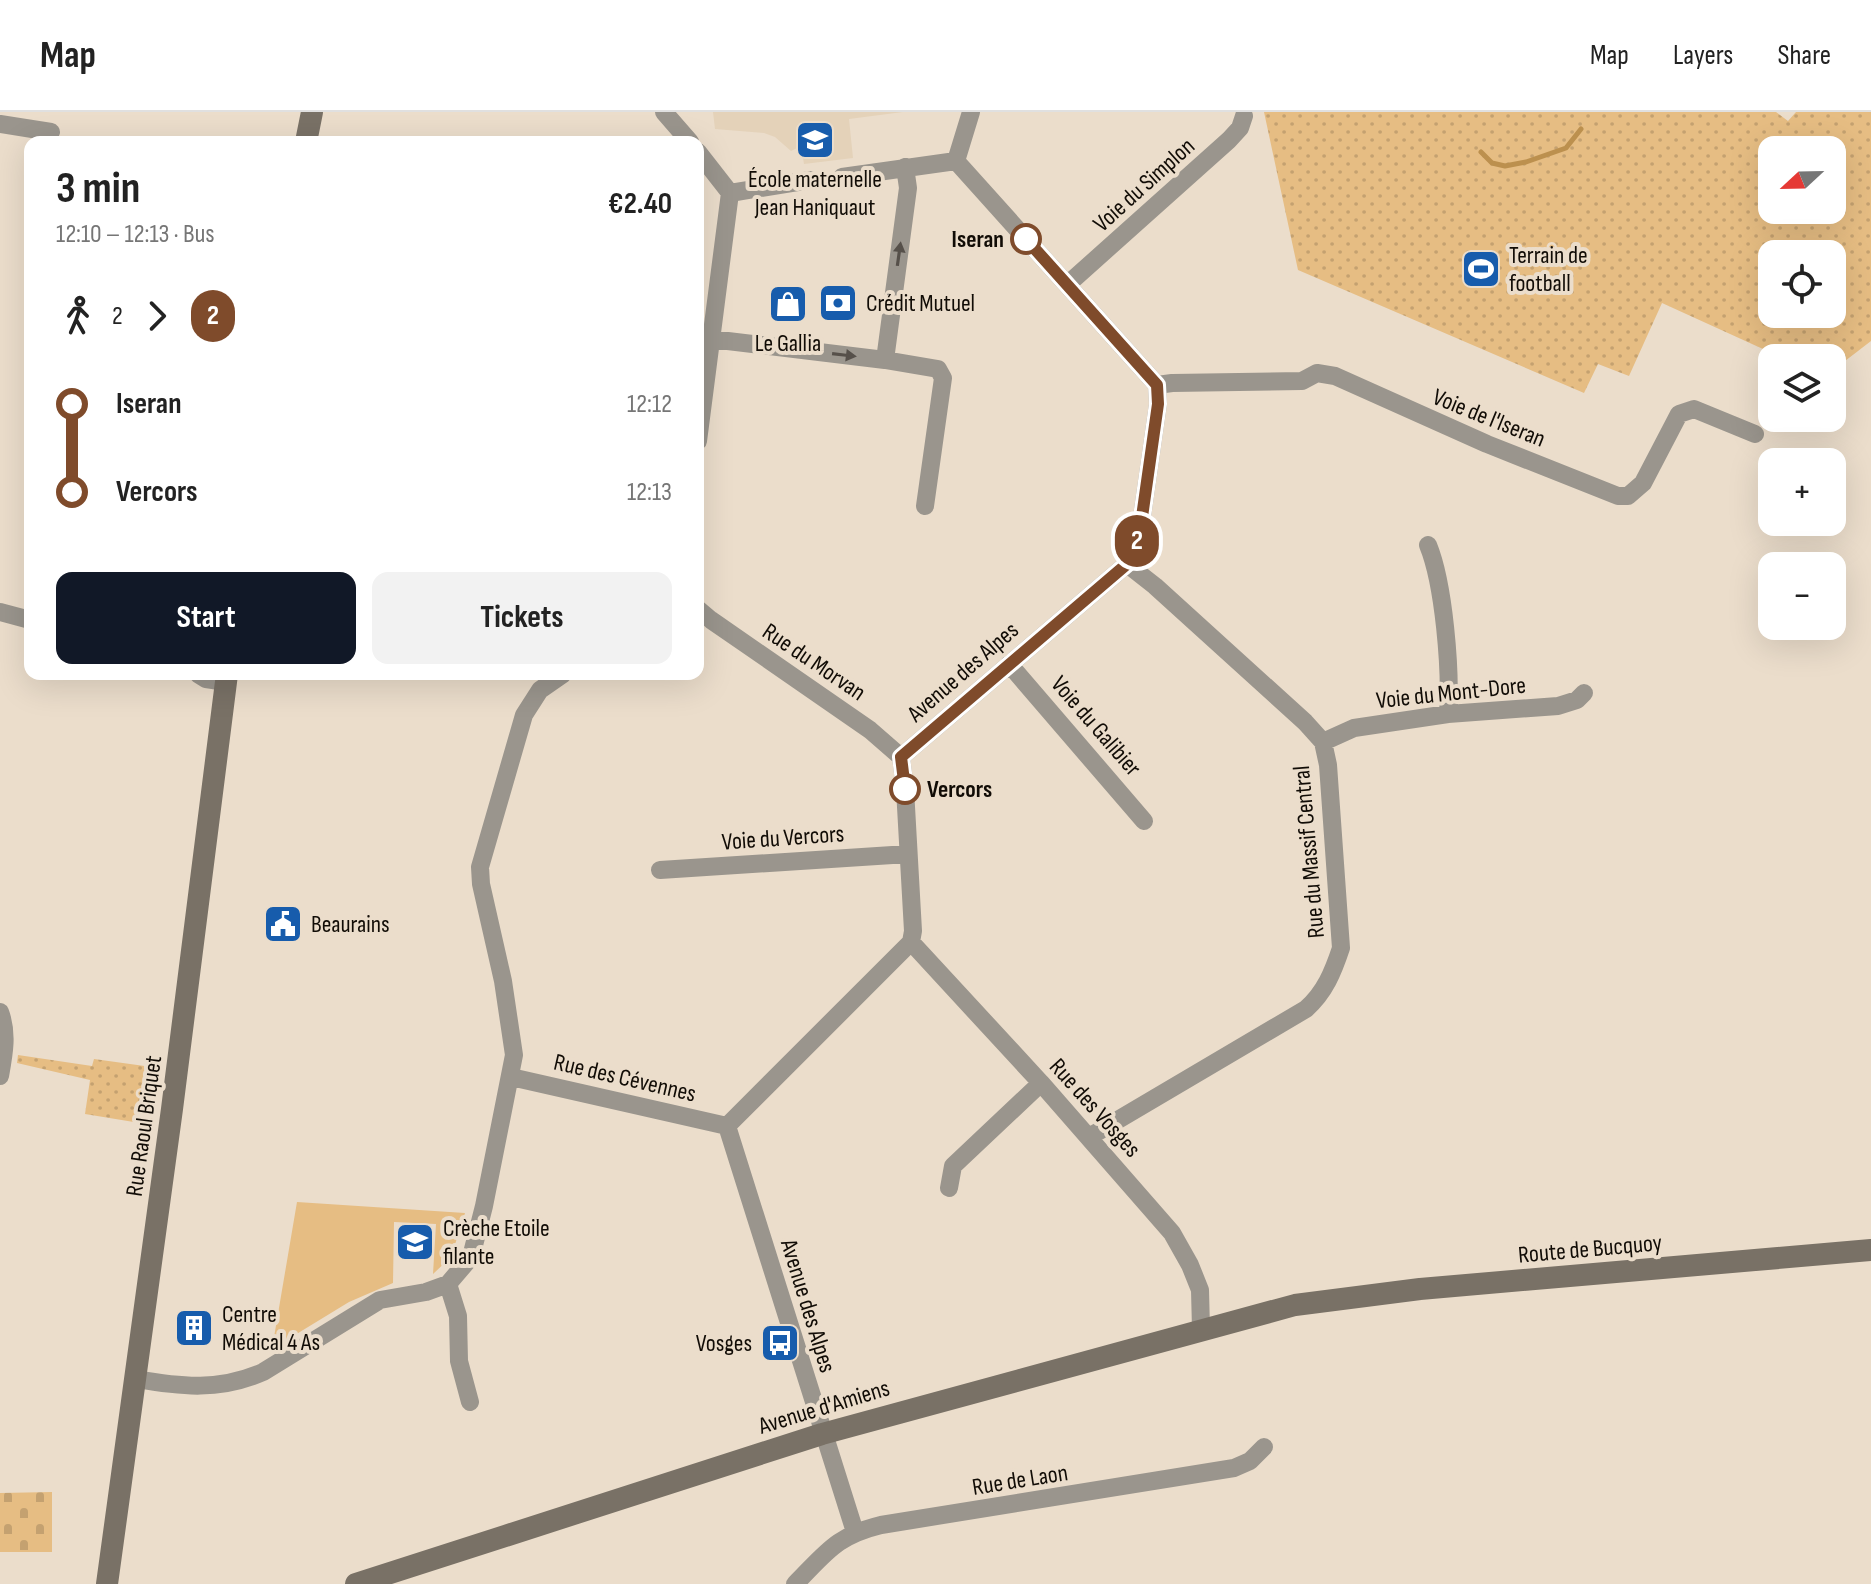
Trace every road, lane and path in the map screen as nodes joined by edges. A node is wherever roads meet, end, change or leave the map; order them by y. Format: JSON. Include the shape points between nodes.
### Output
{"nodes":[{"id":1,"x":312,"y":112,"type":"edge"},
{"id":2,"x":664,"y":112,"type":"edge"},
{"id":3,"x":971,"y":112,"type":"edge"},
{"id":4,"x":1244,"y":116,"type":"dead end"},
{"id":5,"x":0,"y":124,"type":"edge"},
{"id":6,"x":51,"y":132,"type":"dead end"},
{"id":7,"x":307,"y":136,"type":"edge"},
{"id":8,"x":685,"y":136,"type":"edge"},
{"id":9,"x":704,"y":160,"type":"edge"},
{"id":10,"x":956,"y":161,"type":"junction"},
{"id":11,"x":905,"y":167,"type":"junction"},
{"id":12,"x":842,"y":177,"type":"dead end"},
{"id":13,"x":810,"y":180,"type":"dead end"},
{"id":14,"x":730,"y":193,"type":"junction"},
{"id":15,"x":1068,"y":284,"type":"junction"},
{"id":16,"x":711,"y":339,"type":"junction"},
{"id":17,"x":885,"y":360,"type":"junction"},
{"id":18,"x":1157,"y":385,"type":"junction"},
{"id":19,"x":704,"y":394,"type":"edge"},
{"id":20,"x":1755,"y":434,"type":"dead end"},
{"id":21,"x":925,"y":506,"type":"dead end"},
{"id":22,"x":1428,"y":545,"type":"dead end"},
{"id":23,"x":1127,"y":564,"type":"junction"},
{"id":24,"x":0,"y":612,"type":"edge"},
{"id":25,"x":704,"y":613,"type":"edge"},
{"id":26,"x":24,"y":618,"type":"edge"},
{"id":27,"x":1009,"y":664,"type":"junction"},
{"id":28,"x":227,"y":680,"type":"edge"},
{"id":29,"x":554,"y":680,"type":"edge"},
{"id":30,"x":1584,"y":693,"type":"dead end"},
{"id":31,"x":1448,"y":714,"type":"junction"},
{"id":32,"x":1323,"y":742,"type":"junction"},
{"id":33,"x":901,"y":757,"type":"junction"},
{"id":34,"x":1144,"y":821,"type":"dead end"},
{"id":35,"x":908,"y":854,"type":"junction"},
{"id":36,"x":660,"y":870,"type":"dead end"},
{"id":37,"x":911,"y":942,"type":"junction"},
{"id":38,"x":0,"y":1012,"type":"edge"},
{"id":39,"x":0,"y":1076,"type":"edge"},
{"id":40,"x":511,"y":1077,"type":"junction"},
{"id":41,"x":1041,"y":1083,"type":"junction"},
{"id":42,"x":727,"y":1126,"type":"junction"},
{"id":43,"x":1089,"y":1137,"type":"junction"},
{"id":44,"x":949,"y":1188,"type":"dead end"},
{"id":45,"x":1871,"y":1250,"type":"edge"},
{"id":46,"x":448,"y":1284,"type":"junction"},
{"id":47,"x":1313,"y":1302,"type":"joint"},
{"id":48,"x":1201,"y":1329,"type":"junction"},
{"id":49,"x":136,"y":1379,"type":"junction"},
{"id":50,"x":470,"y":1402,"type":"dead end"},
{"id":51,"x":822,"y":1434,"type":"junction"},
{"id":52,"x":1264,"y":1447,"type":"dead end"},
{"id":53,"x":855,"y":1532,"type":"junction"},
{"id":54,"x":107,"y":1584,"type":"edge"},
{"id":55,"x":356,"y":1584,"type":"edge"},
{"id":56,"x":795,"y":1584,"type":"edge"}],
"edges":[{"from":1,"to":7,"type":"main road"},
{"from":2,"to":8,"type":"street"},
{"from":3,"to":10,"type":"street"},
{"from":4,"to":15,"type":"street","name":"Voie du Simplon","via":[[1229,140]]},
{"from":5,"to":6,"type":"street"},
{"from":9,"to":14,"type":"street"},
{"from":10,"to":11,"type":"street"},
{"from":10,"to":15,"type":"street"},
{"from":11,"to":12,"type":"street"},
{"from":17,"to":11,"type":"street","one_way":true,"via":[[908,188]]},
{"from":13,"to":14,"type":"street"},
{"from":14,"to":16,"type":"street"},
{"from":15,"to":18,"type":"street"},
{"from":16,"to":17,"type":"street","one_way":true},
{"from":16,"to":19,"type":"street"},
{"from":17,"to":21,"type":"street","via":[[929,366],[943,378]]},
{"from":18,"to":20,"type":"street","name":"Voie de l'Iseran","via":[[1335,376],[1618,496],[1628,496],[1643,483],[1679,414],[1694,409]]},
{"from":18,"to":23,"type":"street","name":"Avenue des Alpes","via":[[1139,538]]},
{"from":22,"to":31,"type":"street","via":[[1436,564],[1450,684]]},
{"from":23,"to":27,"type":"street","name":"Avenue des Alpes"},
{"from":23,"to":32,"type":"street","name":"Rue du Massif Central"},
{"from":24,"to":26,"type":"street"},
{"from":25,"to":33,"type":"street","name":"Rue du Morvan"},
{"from":27,"to":33,"type":"street","name":"Avenue des Alpes"},
{"from":27,"to":34,"type":"street","name":"Voie du Galibier"},
{"from":28,"to":49,"type":"main road","name":"Rue Raoul Briquet"},
{"from":29,"to":40,"type":"street","via":[[540,690],[524,715],[480,867],[512,1029]]},
{"from":30,"to":31,"type":"street","name":"Voie du Mont-Dore","via":[[1558,706]]},
{"from":31,"to":32,"type":"street","name":"Voie du Mont-Dore","via":[[1354,728]]},
{"from":32,"to":43,"type":"street","name":"Rue du Massif Central","via":[[1341,948],[1319,997]]},
{"from":33,"to":35,"type":"street","name":"Avenue des Alpes"},
{"from":35,"to":36,"type":"street","name":"Voie du Vercors"},
{"from":35,"to":37,"type":"street","name":"Avenue des Alpes"},
{"from":37,"to":41,"type":"street","name":"Rue des Vosges"},
{"from":37,"to":42,"type":"street"},
{"from":38,"to":39,"type":"street","via":[[5,1030]]},
{"from":40,"to":42,"type":"street","name":"Rue des Cévennes"},
{"from":40,"to":46,"type":"street","via":[[471,1257]]},
{"from":41,"to":43,"type":"street","name":"Rue des Vosges"},
{"from":41,"to":44,"type":"street","via":[[953,1166]]},
{"from":42,"to":51,"type":"street","name":"Avenue des Alpes"},
{"from":43,"to":48,"type":"street","name":"Rue des Vosges","via":[[1181,1247],[1200,1290]]},
{"from":45,"to":47,"type":"main road","name":"Route de Bucquoy"},
{"from":46,"to":49,"type":"street","via":[[380,1300],[244,1380],[210,1387]]},
{"from":46,"to":50,"type":"street"},
{"from":47,"to":48,"type":"main road","name":"Avenue d'Amiens"},
{"from":48,"to":51,"type":"main road","name":"Avenue d'Amiens"},
{"from":49,"to":54,"type":"main road","name":"Rue Raoul Briquet"},
{"from":51,"to":53,"type":"street","name":"Avenue des Alpes"},
{"from":51,"to":55,"type":"main road","name":"Avenue d'Amiens"},
{"from":52,"to":53,"type":"street","name":"Rue de Laon","via":[[1234,1468]]},
{"from":53,"to":56,"type":"street","name":"Rue de Laon","via":[[836,1543]]}]}
